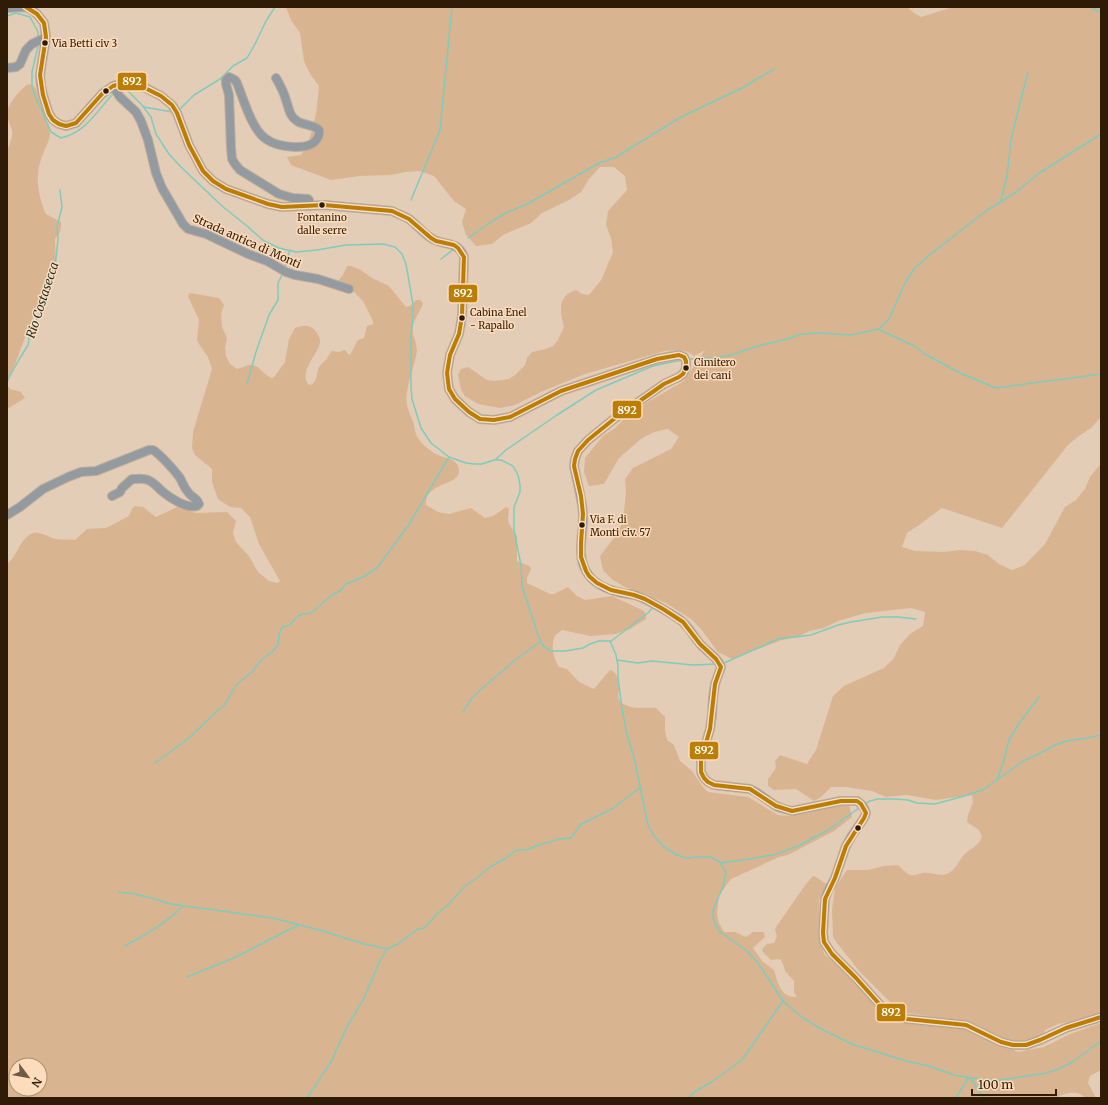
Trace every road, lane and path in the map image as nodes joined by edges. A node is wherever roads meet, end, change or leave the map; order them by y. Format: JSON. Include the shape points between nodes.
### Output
{"nodes":[{"id":1,"x":26,"y":7,"type":"edge"},
{"id":2,"x":7,"y":8,"type":"edge"},
{"id":3,"x":44,"y":37,"type":"junction"},
{"id":4,"x":7,"y":68,"type":"edge"},
{"id":5,"x":276,"y":78,"type":"dead end"},
{"id":6,"x":114,"y":87,"type":"junction"},
{"id":7,"x":310,"y":206,"type":"junction"},
{"id":8,"x":349,"y":289,"type":"dead end"},
{"id":9,"x":112,"y":496,"type":"dead end"},
{"id":10,"x":7,"y":515,"type":"edge"},
{"id":11,"x":1101,"y":1016,"type":"edge"}],
"edges":[{"from":1,"to":2,"type":"street"},
{"from":1,"to":3,"type":"street","via":[[37,14],[44,23]]},
{"from":3,"to":4,"type":"street","via":[[26,50],[20,64]]},
{"from":3,"to":6,"type":"street","via":[[41,85],[49,114],[56,122],[66,126],[76,123],[102,94]]},
{"from":5,"to":7,"type":"street","via":[[292,117],[318,129],[317,138],[311,144],[299,147],[285,146],[266,139],[257,130],[237,83],[229,78],[226,84],[229,95],[232,160],[240,170],[278,194],[308,199]]},
{"from":6,"to":7,"type":"street","via":[[131,81],[161,96],[172,105],[203,171],[226,189],[282,207]]},
{"from":6,"to":8,"type":"street","name":"Strada antica di Monti","via":[[141,121],[162,188],[188,229],[206,234],[286,272]]},
{"from":7,"to":11,"type":"street","via":[[324,205],[403,215],[430,238],[456,245],[462,251],[462,316],[447,373],[449,390],[454,399],[480,419],[510,417],[561,391],[657,359],[679,355],[684,357],[686,368],[683,374],[664,384],[588,440],[578,451],[574,466],[583,515],[581,557],[587,572],[602,587],[643,598],[679,619],[720,662],[721,667],[712,698],[710,729],[701,760],[704,778],[714,785],[750,789],[776,806],[792,811],[841,801],[857,801],[861,804],[866,813],[846,846],[825,899],[824,942],[832,954],[889,1012],[907,1019],[966,1025],[1013,1045],[1026,1045]]},
{"from":9,"to":10,"type":"street","via":[[120,492],[132,479],[147,479],[174,500],[193,508],[199,504],[173,470],[159,455],[149,450],[96,471],[81,472],[68,477],[43,489]]}]}
